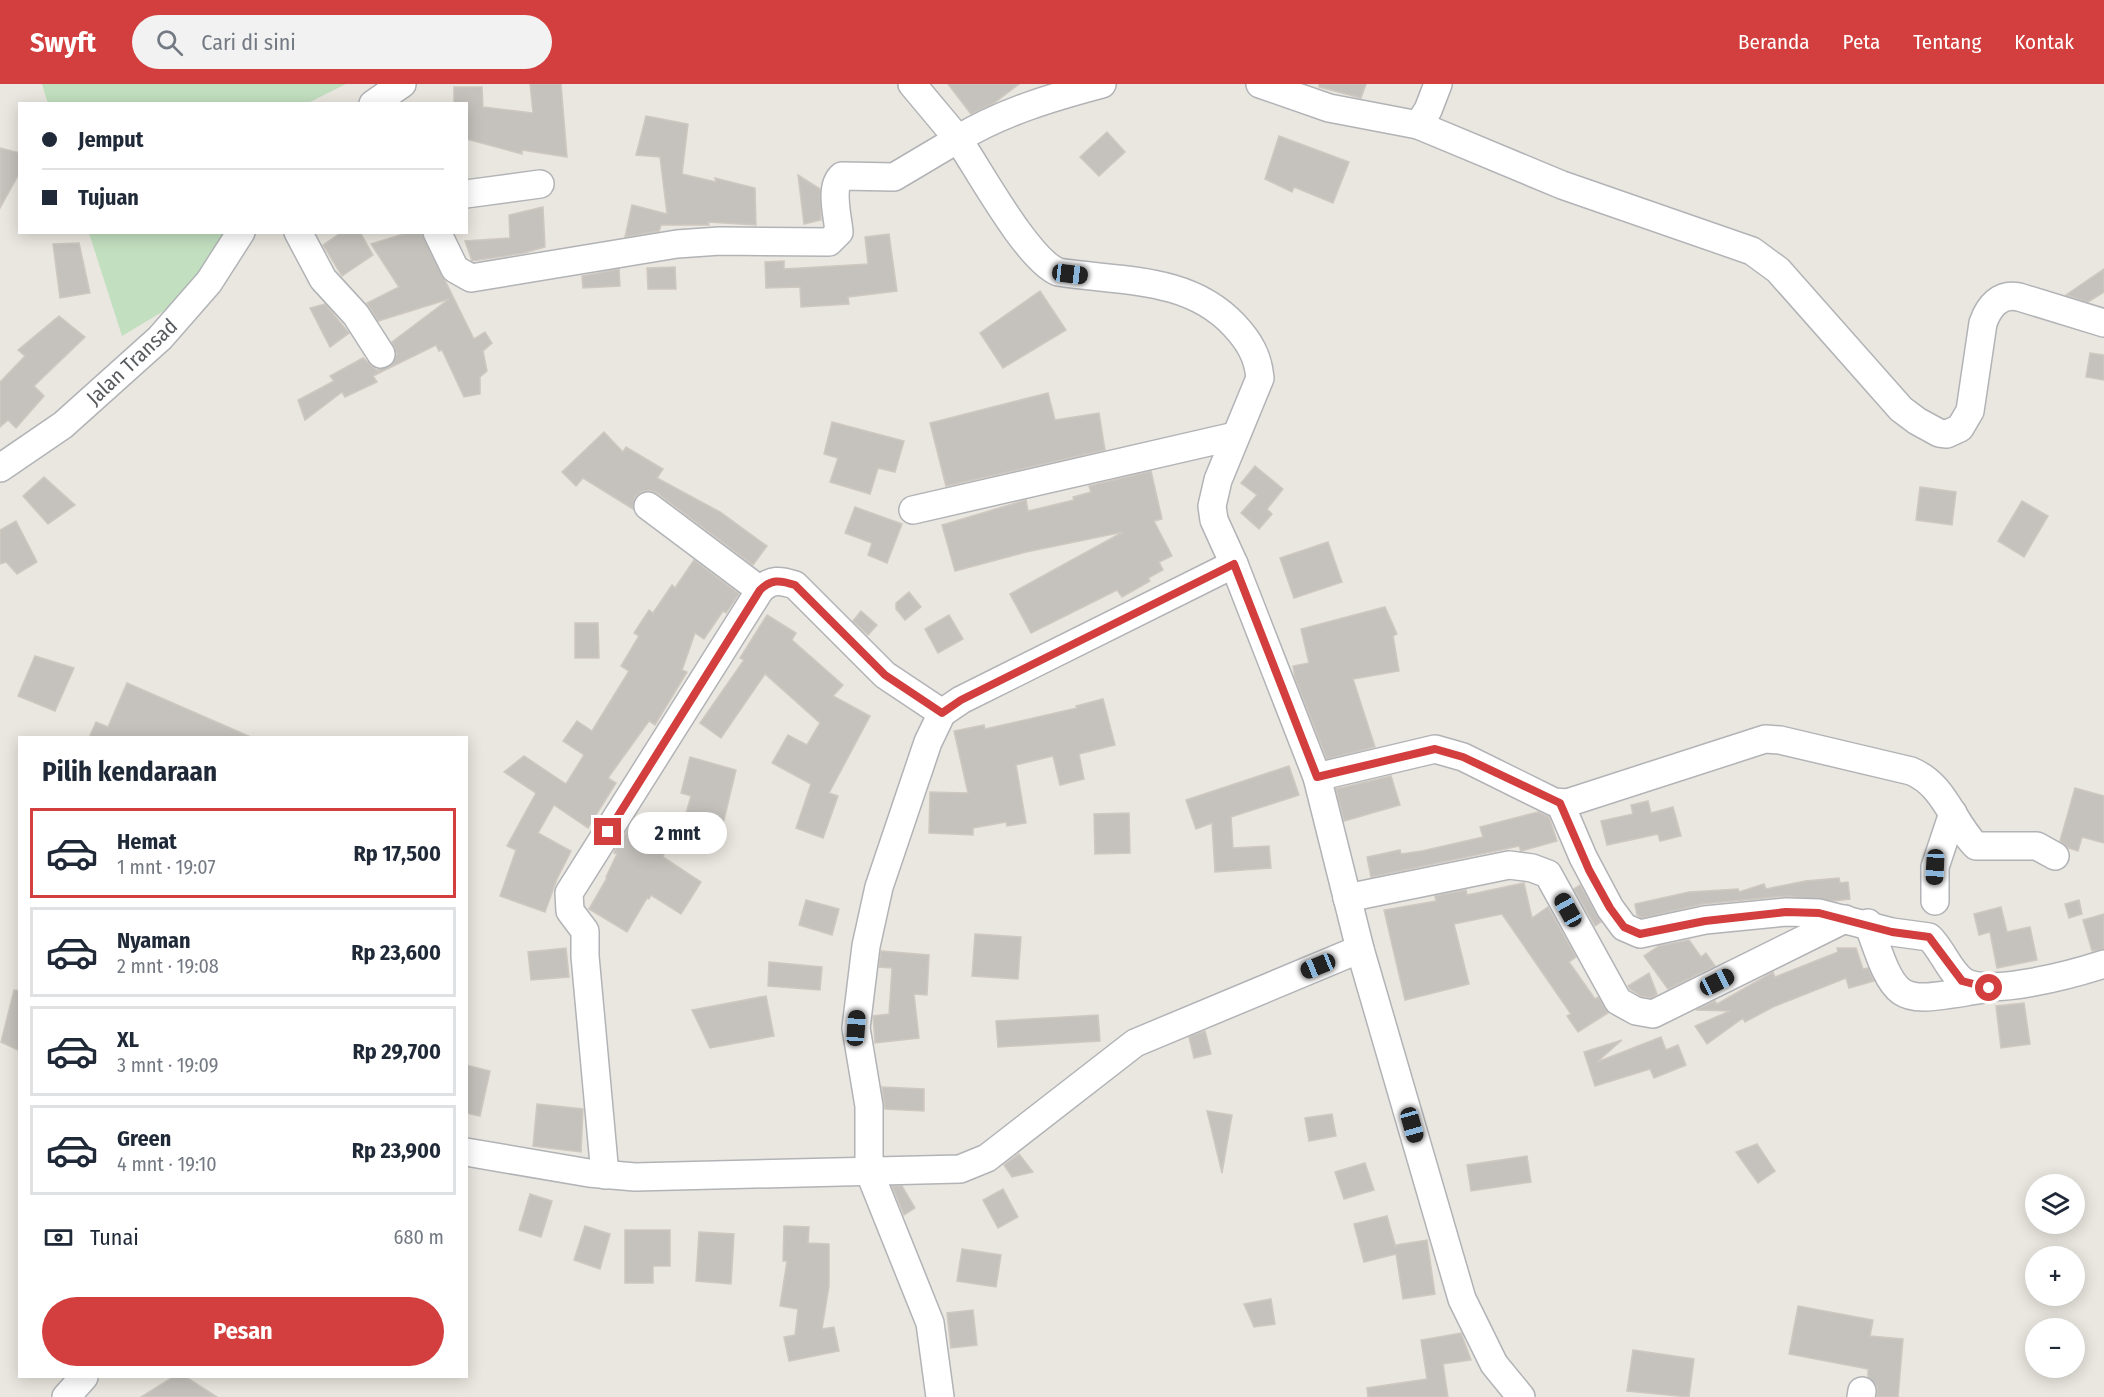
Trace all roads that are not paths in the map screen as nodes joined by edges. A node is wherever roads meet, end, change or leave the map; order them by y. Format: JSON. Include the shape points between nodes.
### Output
{"nodes":[{"id":1,"x":402,"y":84,"type":"edge"},
{"id":2,"x":912,"y":84,"type":"edge"},
{"id":3,"x":1102,"y":84,"type":"edge"},
{"id":4,"x":1438,"y":84,"type":"edge"},
{"id":5,"x":1271,"y":86,"type":"edge"},
{"id":6,"x":376,"y":102,"type":"edge"},
{"id":7,"x":1418,"y":125,"type":"junction"},
{"id":8,"x":958,"y":139,"type":"junction"},
{"id":9,"x":540,"y":184,"type":"dead end"},
{"id":10,"x":468,"y":194,"type":"edge"},
{"id":11,"x":239,"y":234,"type":"edge"},
{"id":12,"x":299,"y":234,"type":"edge"},
{"id":13,"x":438,"y":234,"type":"edge"},
{"id":14,"x":2104,"y":323,"type":"edge"},
{"id":15,"x":381,"y":354,"type":"dead end"},
{"id":16,"x":1235,"y":436,"type":"junction"},
{"id":17,"x":0,"y":468,"type":"edge"},
{"id":18,"x":648,"y":506,"type":"dead end"},
{"id":19,"x":913,"y":510,"type":"dead end"},
{"id":20,"x":1234,"y":564,"type":"junction"},
{"id":21,"x":760,"y":590,"type":"junction"},
{"id":22,"x":942,"y":713,"type":"junction"},
{"id":23,"x":1317,"y":777,"type":"junction"},
{"id":24,"x":1560,"y":803,"type":"junction"},
{"id":25,"x":1953,"y":813,"type":"junction"},
{"id":26,"x":2055,"y":856,"type":"dead end"},
{"id":27,"x":1583,"y":857,"type":"junction"},
{"id":28,"x":1548,"y":874,"type":"junction"},
{"id":29,"x":1347,"y":898,"type":"junction"},
{"id":30,"x":1935,"y":901,"type":"dead end"},
{"id":31,"x":1856,"y":921,"type":"junction"},
{"id":32,"x":1360,"y":949,"type":"junction"},
{"id":33,"x":2104,"y":964,"type":"edge"},
{"id":34,"x":1989,"y":988,"type":"junction"},
{"id":35,"x":468,"y":1152,"type":"edge"},
{"id":36,"x":869,"y":1171,"type":"junction"},
{"id":37,"x":605,"y":1175,"type":"junction"},
{"id":38,"x":83,"y":1378,"type":"edge"},
{"id":39,"x":66,"y":1397,"type":"edge"},
{"id":40,"x":940,"y":1397,"type":"edge"},
{"id":41,"x":1521,"y":1397,"type":"edge"}],
"edges":[{"from":1,"to":6,"type":"street"},
{"from":2,"to":8,"type":"street"},
{"from":3,"to":8,"type":"street","via":[[1055,96],[980,125]]},
{"from":4,"to":7,"type":"street"},
{"from":5,"to":7,"type":"street","via":[[1329,108]]},
{"from":7,"to":14,"type":"street","via":[[1562,184],[1752,251],[1778,270],[1901,409],[1939,433],[1954,431],[1968,417],[1983,323],[1997,301],[2005,296],[2019,297]]},
{"from":8,"to":13,"type":"street","via":[[894,177],[842,176],[835,190],[839,232],[829,242],[677,244],[471,278],[456,269]]},
{"from":8,"to":16,"type":"street","via":[[1032,251],[1048,268],[1181,289],[1211,304],[1241,333],[1259,363],[1260,378]]},
{"from":9,"to":10,"type":"street"},
{"from":11,"to":17,"type":"street","name":"Jalan Transad","via":[[209,282],[160,338],[63,425]]},
{"from":12,"to":15,"type":"street","via":[[323,279],[356,315]]},
{"from":16,"to":19,"type":"street"},
{"from":16,"to":20,"type":"street","via":[[1212,507]]},
{"from":18,"to":21,"type":"street"},
{"from":20,"to":22,"type":"street"},
{"from":20,"to":23,"type":"street"},
{"from":21,"to":22,"type":"street","via":[[775,581],[795,585],[885,675]]},
{"from":21,"to":37,"type":"street","via":[[569,893],[570,910],[585,931]]},
{"from":22,"to":36,"type":"street","via":[[928,742],[879,887],[866,946],[856,1028],[869,1106]]},
{"from":23,"to":24,"type":"street","via":[[1435,749],[1463,757]]},
{"from":23,"to":29,"type":"street"},
{"from":24,"to":25,"type":"street","via":[[1574,802],[1773,739],[1911,771],[1928,780]]},
{"from":24,"to":27,"type":"street"},
{"from":25,"to":26,"type":"street","via":[[1977,846],[2037,846]]},
{"from":25,"to":30,"type":"street","via":[[1935,867]]},
{"from":27,"to":28,"type":"street"},
{"from":27,"to":31,"type":"street","via":[[1618,920],[1640,934],[1705,921],[1786,912],[1819,913]]},
{"from":28,"to":29,"type":"street","via":[[1509,865]]},
{"from":28,"to":31,"type":"street","via":[[1618,1001],[1635,1011],[1653,1014]]},
{"from":29,"to":32,"type":"street"},
{"from":31,"to":34,"type":"street","via":[[1892,932],[1929,937],[1962,981]]},
{"from":31,"to":34,"type":"street","via":[[1893,987],[1909,997]]},
{"from":32,"to":36,"type":"street","via":[[1135,1043],[975,1165],[960,1169]]},
{"from":32,"to":41,"type":"street","via":[[1462,1299],[1494,1364]]},
{"from":33,"to":34,"type":"street"},
{"from":35,"to":37,"type":"street"},
{"from":36,"to":37,"type":"street"},
{"from":36,"to":40,"type":"street","via":[[930,1323]]},
{"from":38,"to":39,"type":"street"}]}
